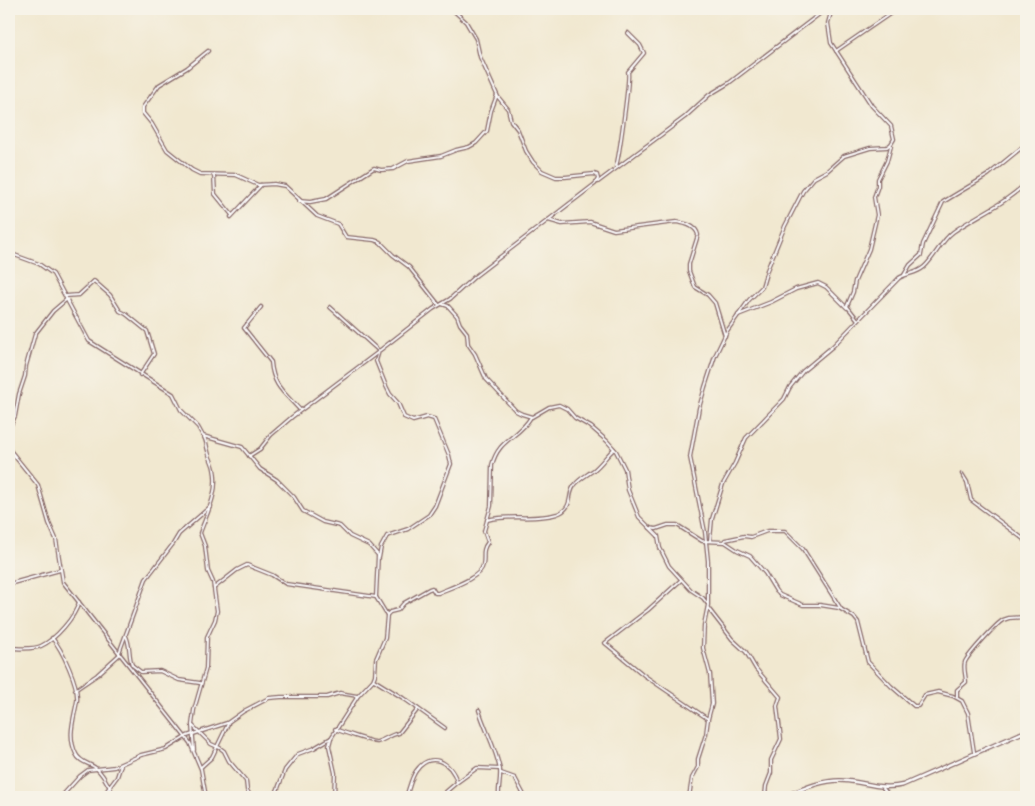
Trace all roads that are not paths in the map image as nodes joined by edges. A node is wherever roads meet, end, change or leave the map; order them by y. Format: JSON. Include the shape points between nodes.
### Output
{"nodes":[{"id":1,"x":452,"y":9,"type":"edge"},
{"id":2,"x":826,"y":9,"type":"edge"},
{"id":3,"x":832,"y":9,"type":"edge"},
{"id":4,"x":897,"y":9,"type":"edge"},
{"id":5,"x":628,"y":33,"type":"dead end"},
{"id":6,"x":208,"y":51,"type":"dead end"},
{"id":7,"x":836,"y":51,"type":"junction"},
{"id":8,"x":497,"y":95,"type":"junction"},
{"id":9,"x":891,"y":144,"type":"junction"},
{"id":10,"x":1026,"y":144,"type":"edge"},
{"id":11,"x":615,"y":168,"type":"junction"},
{"id":12,"x":214,"y":175,"type":"junction"},
{"id":13,"x":1026,"y":182,"type":"edge"},
{"id":14,"x":596,"y":183,"type":"junction"},
{"id":15,"x":261,"y":185,"type":"junction"},
{"id":16,"x":299,"y":201,"type":"junction"},
{"id":17,"x":548,"y":220,"type":"junction"},
{"id":18,"x":9,"y":253,"type":"edge"},
{"id":19,"x":904,"y":275,"type":"junction"},
{"id":20,"x":66,"y":298,"type":"junction"},
{"id":21,"x":439,"y":305,"type":"junction"},
{"id":22,"x":261,"y":307,"type":"dead end"},
{"id":23,"x":330,"y":307,"type":"dead end"},
{"id":24,"x":848,"y":308,"type":"junction"},
{"id":25,"x":738,"y":314,"type":"junction"},
{"id":26,"x":858,"y":320,"type":"junction"},
{"id":27,"x":725,"y":336,"type":"junction"},
{"id":28,"x":379,"y":351,"type":"junction"},
{"id":29,"x":140,"y":375,"type":"junction"},
{"id":30,"x":300,"y":410,"type":"junction"},
{"id":31,"x":532,"y":417,"type":"junction"},
{"id":32,"x":9,"y":429,"type":"edge"},
{"id":33,"x":203,"y":436,"type":"junction"},
{"id":34,"x":9,"y":448,"type":"edge"},
{"id":35,"x":614,"y":449,"type":"junction"},
{"id":36,"x":249,"y":456,"type":"junction"},
{"id":37,"x":962,"y":474,"type":"dead end"},
{"id":38,"x":211,"y":506,"type":"junction"},
{"id":39,"x":488,"y":520,"type":"junction"},
{"id":40,"x":650,"y":528,"type":"junction"},
{"id":41,"x":706,"y":541,"type":"junction"},
{"id":42,"x":710,"y":541,"type":"junction"},
{"id":43,"x":723,"y":541,"type":"junction"},
{"id":44,"x":1026,"y":541,"type":"edge"},
{"id":45,"x":379,"y":558,"type":"junction"},
{"id":46,"x":60,"y":570,"type":"junction"},
{"id":47,"x":682,"y":580,"type":"junction"},
{"id":48,"x":9,"y":584,"type":"edge"},
{"id":49,"x":214,"y":588,"type":"junction"},
{"id":50,"x":376,"y":597,"type":"junction"},
{"id":51,"x":79,"y":602,"type":"junction"},
{"id":52,"x":82,"y":606,"type":"junction"},
{"id":53,"x":708,"y":606,"type":"junction"},
{"id":54,"x":841,"y":609,"type":"junction"},
{"id":55,"x":76,"y":611,"type":"junction"},
{"id":56,"x":387,"y":615,"type":"junction"},
{"id":57,"x":1026,"y":617,"type":"edge"},
{"id":58,"x":126,"y":636,"type":"junction"},
{"id":59,"x":52,"y":638,"type":"junction"},
{"id":60,"x":9,"y":648,"type":"edge"},
{"id":61,"x":119,"y":653,"type":"junction"},
{"id":62,"x":132,"y":666,"type":"junction"},
{"id":63,"x":133,"y":670,"type":"junction"},
{"id":64,"x":373,"y":680,"type":"junction"},
{"id":65,"x":201,"y":684,"type":"junction"},
{"id":66,"x":75,"y":690,"type":"junction"},
{"id":67,"x":358,"y":696,"type":"junction"},
{"id":68,"x":957,"y":698,"type":"junction"},
{"id":69,"x":418,"y":710,"type":"junction"},
{"id":70,"x":479,"y":710,"type":"dead end"},
{"id":71,"x":708,"y":720,"type":"junction"},
{"id":72,"x":230,"y":721,"type":"junction"},
{"id":73,"x":192,"y":725,"type":"junction"},
{"id":74,"x":445,"y":728,"type":"dead end"},
{"id":75,"x":335,"y":729,"type":"junction"},
{"id":76,"x":1026,"y":731,"type":"edge"},
{"id":77,"x":199,"y":732,"type":"junction"},
{"id":78,"x":193,"y":734,"type":"junction"},
{"id":79,"x":185,"y":737,"type":"junction"},
{"id":80,"x":331,"y":738,"type":"junction"},
{"id":81,"x":218,"y":747,"type":"junction"},
{"id":82,"x":194,"y":750,"type":"junction"},
{"id":83,"x":975,"y":755,"type":"junction"},
{"id":84,"x":121,"y":765,"type":"junction"},
{"id":85,"x":201,"y":767,"type":"junction"},
{"id":86,"x":96,"y":768,"type":"junction"},
{"id":87,"x":500,"y":768,"type":"junction"},
{"id":88,"x":500,"y":772,"type":"junction"},
{"id":89,"x":457,"y":782,"type":"junction"},
{"id":90,"x":110,"y":786,"type":"junction"},
{"id":91,"x":883,"y":788,"type":"junction"},
{"id":92,"x":9,"y":794,"type":"edge"},
{"id":93,"x":12,"y":797,"type":"edge"},
{"id":94,"x":61,"y":797,"type":"edge"},
{"id":95,"x":102,"y":797,"type":"edge"},
{"id":96,"x":116,"y":797,"type":"edge"},
{"id":97,"x":206,"y":797,"type":"edge"},
{"id":98,"x":251,"y":797,"type":"edge"},
{"id":99,"x":273,"y":797,"type":"edge"},
{"id":100,"x":334,"y":797,"type":"edge"},
{"id":101,"x":406,"y":797,"type":"edge"},
{"id":102,"x":440,"y":797,"type":"edge"},
{"id":103,"x":499,"y":797,"type":"edge"},
{"id":104,"x":525,"y":797,"type":"edge"},
{"id":105,"x":689,"y":797,"type":"edge"},
{"id":106,"x":765,"y":797,"type":"edge"},
{"id":107,"x":784,"y":797,"type":"edge"},
{"id":108,"x":890,"y":797,"type":"edge"}],
"edges":[{"from":1,"to":8,"type":"street","via":[[466,22],[476,39],[480,57]]},
{"from":2,"to":11,"type":"street"},
{"from":3,"to":7,"type":"street","via":[[828,28]]},
{"from":4,"to":7,"type":"street"},
{"from":5,"to":11,"type":"street","via":[[644,52],[628,72],[630,78],[620,152]]},
{"from":6,"to":12,"type":"street","via":[[159,85],[143,111],[171,154],[198,173]]},
{"from":7,"to":9,"type":"street","via":[[872,106],[893,129]]},
{"from":8,"to":14,"type":"street","via":[[508,109],[527,153],[538,167],[560,178],[594,174],[598,178]]},
{"from":8,"to":16,"type":"street","via":[[487,131],[476,143],[441,156],[408,161],[393,169],[373,168],[326,199]]},
{"from":9,"to":24,"type":"street","via":[[874,197],[877,215],[869,249],[854,281]]},
{"from":9,"to":25,"type":"street","via":[[844,156],[811,181],[789,218],[762,287]]},
{"from":10,"to":19,"type":"street","via":[[988,175],[943,202],[923,244],[922,254]]},
{"from":11,"to":14,"type":"street"},
{"from":12,"to":15,"type":"street","via":[[239,176]]},
{"from":12,"to":15,"type":"street","via":[[216,194],[232,216]]},
{"from":13,"to":19,"type":"street","via":[[1002,202],[950,234],[919,271]]},
{"from":14,"to":17,"type":"street"},
{"from":15,"to":16,"type":"street","via":[[284,185]]},
{"from":16,"to":21,"type":"street","via":[[320,218],[338,224],[346,237],[380,242],[409,267]]},
{"from":17,"to":21,"type":"street"},
{"from":17,"to":27,"type":"street","via":[[562,224],[590,222],[614,230],[676,222],[695,228],[698,234],[688,264],[690,275],[694,287],[715,303]]},
{"from":18,"to":20,"type":"street","via":[[50,270]]},
{"from":19,"to":26,"type":"street"},
{"from":20,"to":29,"type":"street","via":[[89,341]]},
{"from":20,"to":29,"type":"street","via":[[79,295],[94,282],[110,295],[120,311],[147,331],[154,354]]},
{"from":20,"to":32,"type":"street","via":[[35,334]]},
{"from":21,"to":28,"type":"street"},
{"from":21,"to":31,"type":"street","via":[[448,306],[458,318],[486,379],[518,413]]},
{"from":22,"to":30,"type":"street","via":[[244,328],[270,362],[278,388]]},
{"from":23,"to":28,"type":"street"},
{"from":24,"to":25,"type":"street","via":[[818,283],[796,288],[772,302]]},
{"from":24,"to":26,"type":"street"},
{"from":25,"to":27,"type":"street"},
{"from":26,"to":42,"type":"street","via":[[803,371],[784,399],[746,438],[723,484],[712,518]]},
{"from":27,"to":41,"type":"street","via":[[715,356],[690,451]]},
{"from":28,"to":30,"type":"street"},
{"from":28,"to":45,"type":"street","via":[[378,370],[404,417],[410,421],[427,417],[434,419],[451,464],[432,511],[404,531],[387,536]]},
{"from":29,"to":33,"type":"street","via":[[173,394],[181,410]]},
{"from":30,"to":36,"type":"street"},
{"from":31,"to":35,"type":"street","via":[[549,406],[559,405],[591,427]]},
{"from":31,"to":39,"type":"street","via":[[496,453],[492,465]]},
{"from":33,"to":36,"type":"street","via":[[239,446]]},
{"from":33,"to":38,"type":"street","via":[[215,473]]},
{"from":34,"to":46,"type":"street","via":[[38,485],[56,539]]},
{"from":35,"to":39,"type":"street","via":[[574,486],[569,504],[562,512]]},
{"from":35,"to":40,"type":"street","via":[[625,469],[628,490],[639,518]]},
{"from":36,"to":45,"type":"street","via":[[291,494],[303,511],[323,522],[340,526],[350,536],[369,545]]},
{"from":37,"to":44,"type":"street","via":[[971,500]]},
{"from":38,"to":49,"type":"street","via":[[200,534]]},
{"from":38,"to":58,"type":"street","via":[[179,534],[144,582]]},
{"from":39,"to":56,"type":"street","via":[[484,530],[488,542],[479,573],[436,593],[432,588],[428,589]]},
{"from":40,"to":41,"type":"street","via":[[677,525],[699,540]]},
{"from":40,"to":47,"type":"street","via":[[659,538],[667,562]]},
{"from":41,"to":42,"type":"street"},
{"from":41,"to":53,"type":"street"},
{"from":42,"to":43,"type":"street"},
{"from":43,"to":54,"type":"street","via":[[750,556],[780,595],[803,605],[820,604]]},
{"from":43,"to":54,"type":"street","via":[[752,537],[767,531],[786,532],[803,549]]},
{"from":45,"to":50,"type":"street"},
{"from":46,"to":48,"type":"street"},
{"from":46,"to":51,"type":"street","via":[[63,582]]},
{"from":47,"to":53,"type":"street"},
{"from":47,"to":71,"type":"street","via":[[605,643]]},
{"from":49,"to":50,"type":"street","via":[[247,565],[286,584]]},
{"from":49,"to":65,"type":"street","via":[[217,615],[207,638],[206,668]]},
{"from":50,"to":56,"type":"street"},
{"from":51,"to":52,"type":"street"},
{"from":51,"to":55,"type":"street"},
{"from":52,"to":55,"type":"street"},
{"from":52,"to":61,"type":"street"},
{"from":53,"to":71,"type":"street","via":[[703,648],[712,699]]},
{"from":53,"to":106,"type":"street","via":[[780,697],[777,706],[781,739],[771,760]]},
{"from":54,"to":68,"type":"street","via":[[857,620],[869,664],[914,706],[929,693],[938,692]]},
{"from":55,"to":59,"type":"street"},
{"from":56,"to":64,"type":"street","via":[[385,638],[376,659]]},
{"from":57,"to":68,"type":"street","via":[[1003,620],[975,648],[965,663],[966,682],[956,692]]},
{"from":58,"to":61,"type":"street"},
{"from":58,"to":62,"type":"street"},
{"from":59,"to":60,"type":"street","via":[[37,647]]},
{"from":59,"to":66,"type":"street","via":[[66,660]]},
{"from":61,"to":63,"type":"street"},
{"from":61,"to":66,"type":"street"},
{"from":62,"to":63,"type":"street"},
{"from":62,"to":65,"type":"street","via":[[141,672],[160,671],[179,680]]},
{"from":63,"to":79,"type":"street"},
{"from":64,"to":67,"type":"street"},
{"from":64,"to":69,"type":"street"},
{"from":65,"to":73,"type":"street"},
{"from":66,"to":86,"type":"street","via":[[77,701],[71,733],[75,752],[82,761]]},
{"from":67,"to":72,"type":"street","via":[[340,693],[327,697],[272,698]]},
{"from":67,"to":75,"type":"street"},
{"from":68,"to":83,"type":"street","via":[[964,703],[968,713]]},
{"from":69,"to":74,"type":"street"},
{"from":69,"to":75,"type":"street","via":[[399,733],[377,742]]},
{"from":70,"to":87,"type":"street"},
{"from":71,"to":105,"type":"street"},
{"from":72,"to":77,"type":"street"},
{"from":72,"to":81,"type":"street"},
{"from":73,"to":77,"type":"street"},
{"from":73,"to":78,"type":"street"},
{"from":75,"to":80,"type":"street"},
{"from":76,"to":83,"type":"street"},
{"from":77,"to":78,"type":"street"},
{"from":77,"to":81,"type":"street","via":[[210,744]]},
{"from":78,"to":79,"type":"street"},
{"from":78,"to":82,"type":"street"},
{"from":79,"to":82,"type":"street"},
{"from":79,"to":84,"type":"street","via":[[166,749],[141,755]]},
{"from":80,"to":99,"type":"street","via":[[298,754],[285,770]]},
{"from":80,"to":100,"type":"street"},
{"from":81,"to":85,"type":"street"},
{"from":81,"to":98,"type":"street","via":[[223,749],[246,781]]},
{"from":82,"to":85,"type":"street"},
{"from":83,"to":91,"type":"street","via":[[912,782]]},
{"from":84,"to":86,"type":"street"},
{"from":84,"to":90,"type":"street"},
{"from":85,"to":97,"type":"street"},
{"from":86,"to":90,"type":"street"},
{"from":86,"to":94,"type":"street","via":[[80,776]]},
{"from":87,"to":88,"type":"street"},
{"from":87,"to":89,"type":"street","via":[[479,768]]},
{"from":88,"to":103,"type":"street"},
{"from":88,"to":104,"type":"street","via":[[515,778]]},
{"from":89,"to":101,"type":"street","via":[[446,763],[429,762],[416,770]]},
{"from":89,"to":102,"type":"street"},
{"from":90,"to":95,"type":"street"},
{"from":90,"to":96,"type":"street"},
{"from":91,"to":107,"type":"street","via":[[835,780]]},
{"from":91,"to":108,"type":"street"},
{"from":92,"to":93,"type":"street"}]}
